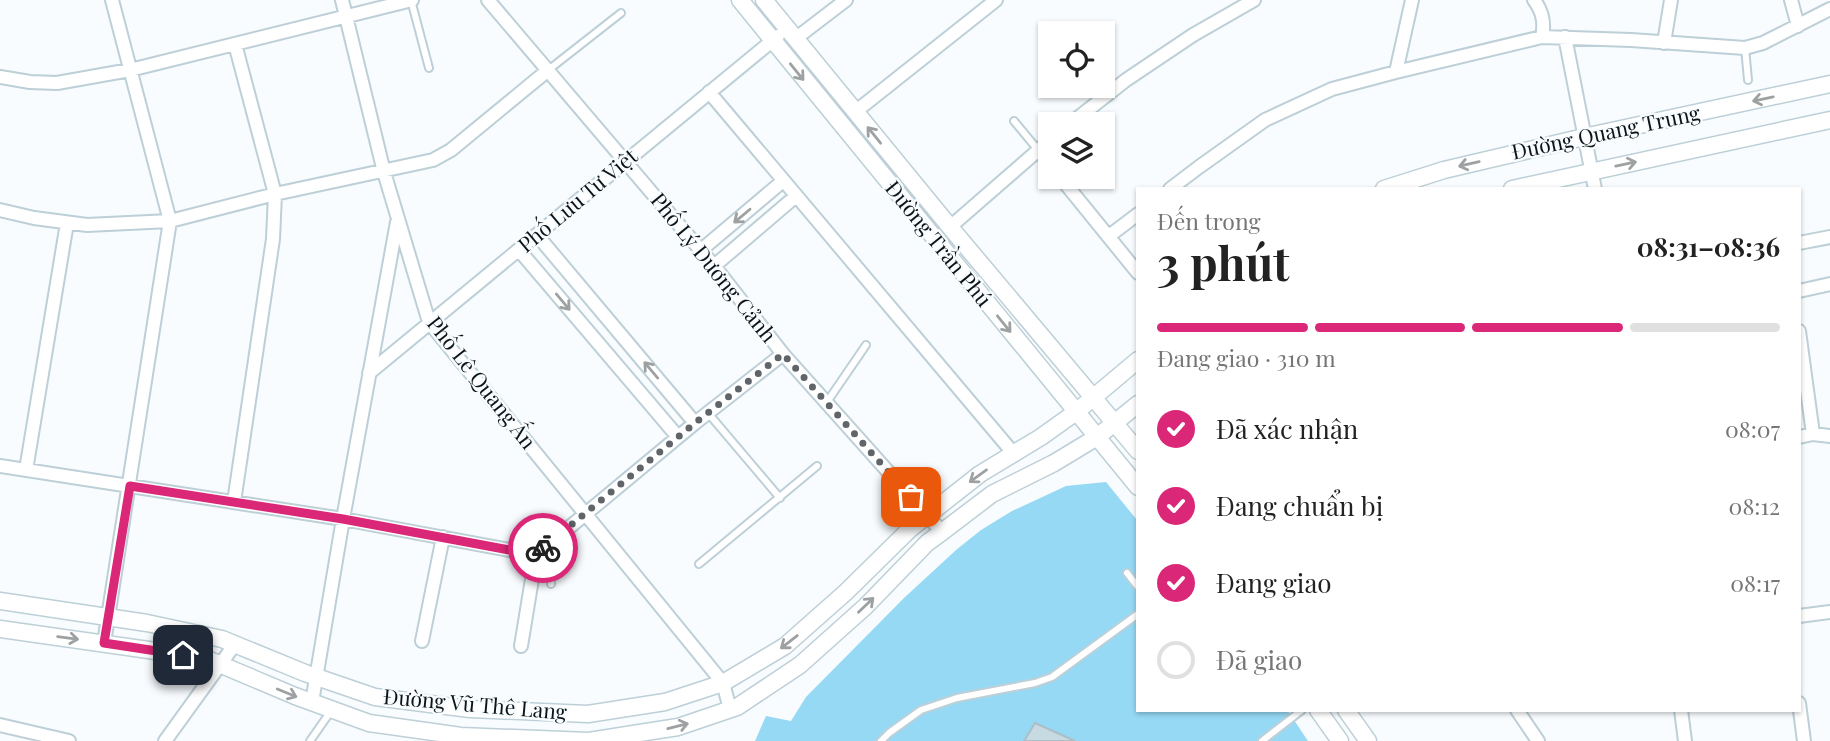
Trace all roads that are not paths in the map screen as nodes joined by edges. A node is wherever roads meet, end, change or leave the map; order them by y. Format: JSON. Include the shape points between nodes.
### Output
{"nodes":[{"id":1,"x":112,"y":0,"type":"edge"},
{"id":2,"x":342,"y":0,"type":"edge"},
{"id":3,"x":411,"y":0,"type":"edge"},
{"id":4,"x":488,"y":0,"type":"edge"},
{"id":5,"x":740,"y":0,"type":"edge"},
{"id":6,"x":764,"y":0,"type":"edge"},
{"id":7,"x":846,"y":0,"type":"edge"},
{"id":8,"x":996,"y":0,"type":"edge"},
{"id":9,"x":1251,"y":0,"type":"edge"},
{"id":10,"x":1412,"y":0,"type":"edge"},
{"id":11,"x":1534,"y":0,"type":"edge"},
{"id":12,"x":1671,"y":0,"type":"edge"},
{"id":13,"x":1791,"y":0,"type":"edge"},
{"id":14,"x":1830,"y":9,"type":"edge"},
{"id":15,"x":621,"y":13,"type":"dead end"},
{"id":16,"x":347,"y":16,"type":"junction"},
{"id":17,"x":1798,"y":26,"type":"junction"},
{"id":18,"x":791,"y":34,"type":"junction"},
{"id":19,"x":1542,"y":37,"type":"junction"},
{"id":20,"x":1565,"y":37,"type":"junction"},
{"id":21,"x":771,"y":41,"type":"junction"},
{"id":22,"x":1664,"y":43,"type":"junction"},
{"id":23,"x":235,"y":44,"type":"junction"},
{"id":24,"x":1745,"y":48,"type":"junction"},
{"id":25,"x":429,"y":68,"type":"dead end"},
{"id":26,"x":131,"y":70,"type":"junction"},
{"id":27,"x":547,"y":71,"type":"junction"},
{"id":28,"x":1396,"y":72,"type":"junction"},
{"id":29,"x":0,"y":77,"type":"edge"},
{"id":30,"x":1748,"y":80,"type":"dead end"},
{"id":31,"x":1830,"y":84,"type":"edge"},
{"id":32,"x":709,"y":92,"type":"junction"},
{"id":33,"x":855,"y":112,"type":"junction"},
{"id":34,"x":1085,"y":112,"type":"edge"},
{"id":35,"x":1830,"y":120,"type":"edge"},
{"id":36,"x":1014,"y":121,"type":"dead end"},
{"id":37,"x":1584,"y":137,"type":"junction"},
{"id":38,"x":1038,"y":150,"type":"joint"},
{"id":39,"x":624,"y":162,"type":"junction"},
{"id":40,"x":1591,"y":171,"type":"junction"},
{"id":41,"x":384,"y":172,"type":"junction"},
{"id":42,"x":783,"y":181,"type":"junction"},
{"id":43,"x":1173,"y":187,"type":"edge"},
{"id":44,"x":1390,"y":187,"type":"edge"},
{"id":45,"x":1521,"y":187,"type":"edge"},
{"id":46,"x":1595,"y":187,"type":"edge"},
{"id":47,"x":1070,"y":189,"type":"edge"},
{"id":48,"x":275,"y":194,"type":"junction"},
{"id":49,"x":796,"y":196,"type":"junction"},
{"id":50,"x":0,"y":210,"type":"edge"},
{"id":51,"x":1136,"y":216,"type":"edge"},
{"id":52,"x":398,"y":218,"type":"junction"},
{"id":53,"x":170,"y":221,"type":"junction"},
{"id":54,"x":67,"y":223,"type":"junction"},
{"id":55,"x":950,"y":228,"type":"junction"},
{"id":56,"x":537,"y":235,"type":"junction"},
{"id":57,"x":1110,"y":236,"type":"junction"},
{"id":58,"x":1830,"y":237,"type":"edge"},
{"id":59,"x":1801,"y":243,"type":"edge"},
{"id":60,"x":519,"y":250,"type":"junction"},
{"id":61,"x":700,"y":251,"type":"junction"},
{"id":62,"x":714,"y":267,"type":"junction"},
{"id":63,"x":1136,"y":270,"type":"edge"},
{"id":64,"x":1830,"y":284,"type":"edge"},
{"id":65,"x":1801,"y":291,"type":"edge"},
{"id":66,"x":429,"y":322,"type":"junction"},
{"id":67,"x":866,"y":345,"type":"dead end"},
{"id":68,"x":1801,"y":346,"type":"edge"},
{"id":69,"x":783,"y":354,"type":"junction"},
{"id":70,"x":1136,"y":362,"type":"edge"},
{"id":71,"x":369,"y":373,"type":"junction"},
{"id":72,"x":1093,"y":398,"type":"junction"},
{"id":73,"x":825,"y":403,"type":"junction"},
{"id":74,"x":1136,"y":406,"type":"edge"},
{"id":75,"x":1076,"y":412,"type":"junction"},
{"id":76,"x":708,"y":413,"type":"junction"},
{"id":77,"x":695,"y":423,"type":"junction"},
{"id":78,"x":1114,"y":423,"type":"junction"},
{"id":79,"x":1813,"y":434,"type":"junction"},
{"id":80,"x":1830,"y":436,"type":"edge"},
{"id":81,"x":678,"y":437,"type":"junction"},
{"id":82,"x":1097,"y":437,"type":"junction"},
{"id":83,"x":1801,"y":437,"type":"edge"},
{"id":84,"x":1136,"y":450,"type":"edge"},
{"id":85,"x":1014,"y":454,"type":"junction"},
{"id":86,"x":0,"y":466,"type":"edge"},
{"id":87,"x":817,"y":466,"type":"dead end"},
{"id":88,"x":26,"y":470,"type":"junction"},
{"id":89,"x":1136,"y":485,"type":"edge"},
{"id":90,"x":130,"y":486,"type":"junction"},
{"id":91,"x":779,"y":498,"type":"junction"},
{"id":92,"x":234,"y":502,"type":"junction"},
{"id":93,"x":585,"y":513,"type":"junction"},
{"id":94,"x":928,"y":516,"type":"junction"},
{"id":95,"x":343,"y":519,"type":"junction"},
{"id":96,"x":942,"y":532,"type":"junction"},
{"id":97,"x":443,"y":537,"type":"junction"},
{"id":98,"x":557,"y":537,"type":"junction"},
{"id":99,"x":536,"y":555,"type":"junction"},
{"id":100,"x":699,"y":564,"type":"dead end"},
{"id":101,"x":1127,"y":573,"type":"dead end"},
{"id":102,"x":551,"y":584,"type":"dead end"},
{"id":103,"x":1136,"y":584,"type":"edge"},
{"id":104,"x":0,"y":601,"type":"edge"},
{"id":105,"x":1830,"y":612,"type":"edge"},
{"id":106,"x":1136,"y":615,"type":"edge"},
{"id":107,"x":109,"y":617,"type":"junction"},
{"id":108,"x":1801,"y":617,"type":"edge"},
{"id":109,"x":0,"y":629,"type":"edge"},
{"id":110,"x":422,"y":641,"type":"dead end"},
{"id":111,"x":104,"y":643,"type":"junction"},
{"id":112,"x":235,"y":644,"type":"junction"},
{"id":113,"x":521,"y":646,"type":"dead end"},
{"id":114,"x":220,"y":665,"type":"junction"},
{"id":115,"x":316,"y":676,"type":"junction"},
{"id":116,"x":723,"y":683,"type":"junction"},
{"id":117,"x":312,"y":702,"type":"junction"},
{"id":118,"x":730,"y":709,"type":"junction"},
{"id":119,"x":332,"y":710,"type":"junction"},
{"id":120,"x":1299,"y":712,"type":"edge"},
{"id":121,"x":1319,"y":712,"type":"edge"},
{"id":122,"x":1347,"y":712,"type":"edge"},
{"id":123,"x":1518,"y":712,"type":"edge"},
{"id":124,"x":1681,"y":712,"type":"edge"},
{"id":125,"x":1800,"y":712,"type":"edge"},
{"id":126,"x":0,"y":725,"type":"edge"},
{"id":127,"x":394,"y":734,"type":"edge"},
{"id":128,"x":435,"y":737,"type":"edge"},
{"id":129,"x":613,"y":739,"type":"edge"},
{"id":130,"x":69,"y":741,"type":"edge"},
{"id":131,"x":166,"y":741,"type":"edge"},
{"id":132,"x":310,"y":741,"type":"edge"},
{"id":133,"x":881,"y":741,"type":"edge"},
{"id":134,"x":1262,"y":741,"type":"edge"},
{"id":135,"x":1340,"y":741,"type":"edge"},
{"id":136,"x":1368,"y":741,"type":"edge"},
{"id":137,"x":1538,"y":741,"type":"edge"},
{"id":138,"x":1685,"y":741,"type":"edge"},
{"id":139,"x":1804,"y":741,"type":"edge"}],
"edges":[{"from":1,"to":26,"type":"street"},
{"from":2,"to":16,"type":"street","name":"Phố Lê Quang Ấn"},
{"from":3,"to":16,"type":"street"},
{"from":3,"to":25,"type":"lane"},
{"from":4,"to":27,"type":"street","name":"Phố Lý Dương Cảnh"},
{"from":5,"to":21,"type":"street","name":"Đường Trần Phú"},
{"from":6,"to":18,"type":"street","name":"Đường Trần Phú"},
{"from":7,"to":18,"type":"street","name":"Phố Lưu Tư Việt"},
{"from":8,"to":33,"type":"street"},
{"from":9,"to":34,"type":"street","via":[[1126,80]]},
{"from":10,"to":28,"type":"street"},
{"from":11,"to":19,"type":"street","via":[[1545,24]]},
{"from":12,"to":22,"type":"street"},
{"from":13,"to":17,"type":"street"},
{"from":14,"to":17,"type":"street"},
{"from":15,"to":27,"type":"lane"},
{"from":16,"to":23,"type":"street"},
{"from":16,"to":41,"type":"street","name":"Phố Lê Quang Ấn"},
{"from":17,"to":24,"type":"street"},
{"from":18,"to":21,"type":"street","name":"Phố Lưu Tư Việt"},
{"from":18,"to":33,"type":"street","name":"Đường Trần Phú"},
{"from":19,"to":20,"type":"street"},
{"from":19,"to":28,"type":"street"},
{"from":20,"to":22,"type":"street"},
{"from":20,"to":37,"type":"street"},
{"from":21,"to":32,"type":"street","name":"Phố Lưu Tư Việt"},
{"from":21,"to":75,"type":"street","name":"Đường Trần Phú","one_way":true},
{"from":22,"to":24,"type":"street"},
{"from":23,"to":26,"type":"street"},
{"from":23,"to":48,"type":"street"},
{"from":24,"to":30,"type":"lane"},
{"from":26,"to":29,"type":"street","via":[[57,83]]},
{"from":26,"to":53,"type":"street"},
{"from":27,"to":39,"type":"street","name":"Phố Lý Dương Cảnh"},
{"from":27,"to":41,"type":"street","via":[[451,150],[433,160]]},
{"from":28,"to":43,"type":"street","via":[[1332,89],[1265,120]]},
{"from":31,"to":37,"type":"street","name":"Đường Quang Trung","one_way":true},
{"from":32,"to":39,"type":"street","name":"Phố Lưu Tư Việt"},
{"from":32,"to":42,"type":"street"},
{"from":55,"to":33,"type":"street","name":"Đường Trần Phú","one_way":true},
{"from":40,"to":35,"type":"street","name":"Đường Quang Trung","one_way":true},
{"from":36,"to":38,"type":"lane"},
{"from":37,"to":40,"type":"street"},
{"from":37,"to":44,"type":"street","name":"Đường Quang Trung","one_way":true},
{"from":38,"to":55,"type":"street"},
{"from":39,"to":56,"type":"street","name":"Phố Lưu Tư Việt"},
{"from":39,"to":61,"type":"street","name":"Phố Lý Dương Cảnh"},
{"from":40,"to":45,"type":"street","name":"Đường Quang Trung"},
{"from":40,"to":46,"type":"street"},
{"from":41,"to":48,"type":"street"},
{"from":41,"to":52,"type":"street","name":"Phố Lê Quang Ấn"},
{"from":42,"to":49,"type":"street"},
{"from":42,"to":61,"type":"street","one_way":true},
{"from":47,"to":57,"type":"street"},
{"from":48,"to":53,"type":"street"},
{"from":48,"to":92,"type":"street","via":[[273,239]]},
{"from":49,"to":62,"type":"street"},
{"from":49,"to":85,"type":"street"},
{"from":50,"to":54,"type":"street"},
{"from":51,"to":57,"type":"street"},
{"from":52,"to":66,"type":"street","name":"Phố Lê Quang Ấn"},
{"from":52,"to":71,"type":"street"},
{"from":53,"to":54,"type":"street"},
{"from":53,"to":90,"type":"street"},
{"from":54,"to":88,"type":"street"},
{"from":55,"to":72,"type":"street","name":"Đường Trần Phú"},
{"from":56,"to":60,"type":"street","name":"Phố Lưu Tư Việt"},
{"from":77,"to":56,"type":"street","one_way":true},
{"from":57,"to":63,"type":"street"},
{"from":58,"to":59,"type":"street"},
{"from":60,"to":66,"type":"street","name":"Phố Lưu Tư Việt"},
{"from":60,"to":81,"type":"street","one_way":true},
{"from":61,"to":62,"type":"street","name":"Phố Lý Dương Cảnh"},
{"from":62,"to":69,"type":"street","name":"Phố Lý Dương Cảnh"},
{"from":64,"to":65,"type":"street"},
{"from":66,"to":71,"type":"street","name":"Phố Lưu Tư Việt"},
{"from":66,"to":93,"type":"street","name":"Phố Lê Quang Ấn"},
{"from":67,"to":73,"type":"lane"},
{"from":68,"to":79,"type":"street"},
{"from":69,"to":73,"type":"street","name":"Phố Lý Dương Cảnh"},
{"from":69,"to":76,"type":"street"},
{"from":70,"to":72,"type":"street"},
{"from":71,"to":95,"type":"street"},
{"from":72,"to":75,"type":"street"},
{"from":72,"to":78,"type":"street","name":"Đường Trần Phú"},
{"from":73,"to":94,"type":"street","name":"Phố Lý Dương Cảnh"},
{"from":74,"to":78,"type":"street"},
{"from":75,"to":82,"type":"street","name":"Đường Trần Phú"},
{"from":75,"to":85,"type":"street","name":"Đường Vũ Thê Lang"},
{"from":76,"to":77,"type":"street"},
{"from":76,"to":91,"type":"lane"},
{"from":77,"to":81,"type":"street"},
{"from":78,"to":82,"type":"street"},
{"from":78,"to":84,"type":"street","name":"Đường Trần Phú"},
{"from":79,"to":80,"type":"street"},
{"from":79,"to":83,"type":"street"},
{"from":81,"to":93,"type":"street"},
{"from":82,"to":89,"type":"street","name":"Đường Trần Phú"},
{"from":82,"to":96,"type":"street","name":"Đường Vũ Thê Lang","via":[[992,494]]},
{"from":85,"to":94,"type":"street","name":"Đường Vũ Thê Lang","one_way":true,"via":[[980,474]]},
{"from":86,"to":88,"type":"street"},
{"from":87,"to":91,"type":"lane"},
{"from":88,"to":90,"type":"street"},
{"from":90,"to":92,"type":"street"},
{"from":90,"to":107,"type":"street"},
{"from":91,"to":100,"type":"lane"},
{"from":92,"to":95,"type":"street"},
{"from":93,"to":98,"type":"street"},
{"from":93,"to":116,"type":"street","name":"Phố Lê Quang Ấn"},
{"from":94,"to":96,"type":"street","name":"Phố Lý Dương Cảnh"},
{"from":94,"to":116,"type":"street","name":"Đường Vũ Thê Lang","one_way":true,"via":[[785,646]]},
{"from":95,"to":97,"type":"street"},
{"from":95,"to":115,"type":"street"},
{"from":118,"to":96,"type":"street","name":"Đường Vũ Thê Lang","one_way":true,"via":[[800,665]]},
{"from":97,"to":99,"type":"street"},
{"from":97,"to":110,"type":"street"},
{"from":98,"to":99,"type":"street"},
{"from":98,"to":102,"type":"lane","via":[[561,559],[551,567]]},
{"from":99,"to":113,"type":"street"},
{"from":101,"to":103,"type":"lane"},
{"from":104,"to":107,"type":"street","name":"Đường Vũ Thê Lang"},
{"from":105,"to":108,"type":"street"},
{"from":106,"to":133,"type":"lane","via":[[1052,677],[922,710]]},
{"from":107,"to":111,"type":"street"},
{"from":107,"to":112,"type":"street","name":"Đường Vũ Thê Lang"},
{"from":109,"to":111,"type":"street","name":"Đường Vũ Thê Lang","one_way":true},
{"from":111,"to":114,"type":"street","name":"Đường Vũ Thê Lang","via":[[205,658]]},
{"from":112,"to":114,"type":"street"},
{"from":112,"to":115,"type":"street","name":"Đường Vũ Thê Lang"},
{"from":114,"to":117,"type":"street","name":"Đường Vũ Thê Lang","one_way":true},
{"from":114,"to":131,"type":"street"},
{"from":115,"to":116,"type":"street","name":"Đường Vũ Thê Lang","via":[[375,697],[470,709],[588,715],[665,702]]},
{"from":115,"to":117,"type":"street"},
{"from":116,"to":118,"type":"street","name":"Phố Lê Quang Ấn"},
{"from":117,"to":119,"type":"street","name":"Đường Vũ Thê Lang"},
{"from":129,"to":118,"type":"street","name":"Đường Vũ Thê Lang","one_way":true,"via":[[678,727]]},
{"from":119,"to":127,"type":"street","name":"Đường Vũ Thê Lang"},
{"from":119,"to":132,"type":"lane"},
{"from":120,"to":134,"type":"lane"},
{"from":121,"to":135,"type":"street"},
{"from":122,"to":136,"type":"street"},
{"from":123,"to":137,"type":"street"},
{"from":124,"to":138,"type":"street"},
{"from":125,"to":139,"type":"street"},
{"from":126,"to":130,"type":"street"},
{"from":127,"to":128,"type":"street","name":"Đường Vũ Thê Lang"},
{"from":128,"to":129,"type":"street","name":"Đường Vũ Thê Lang"}]}
